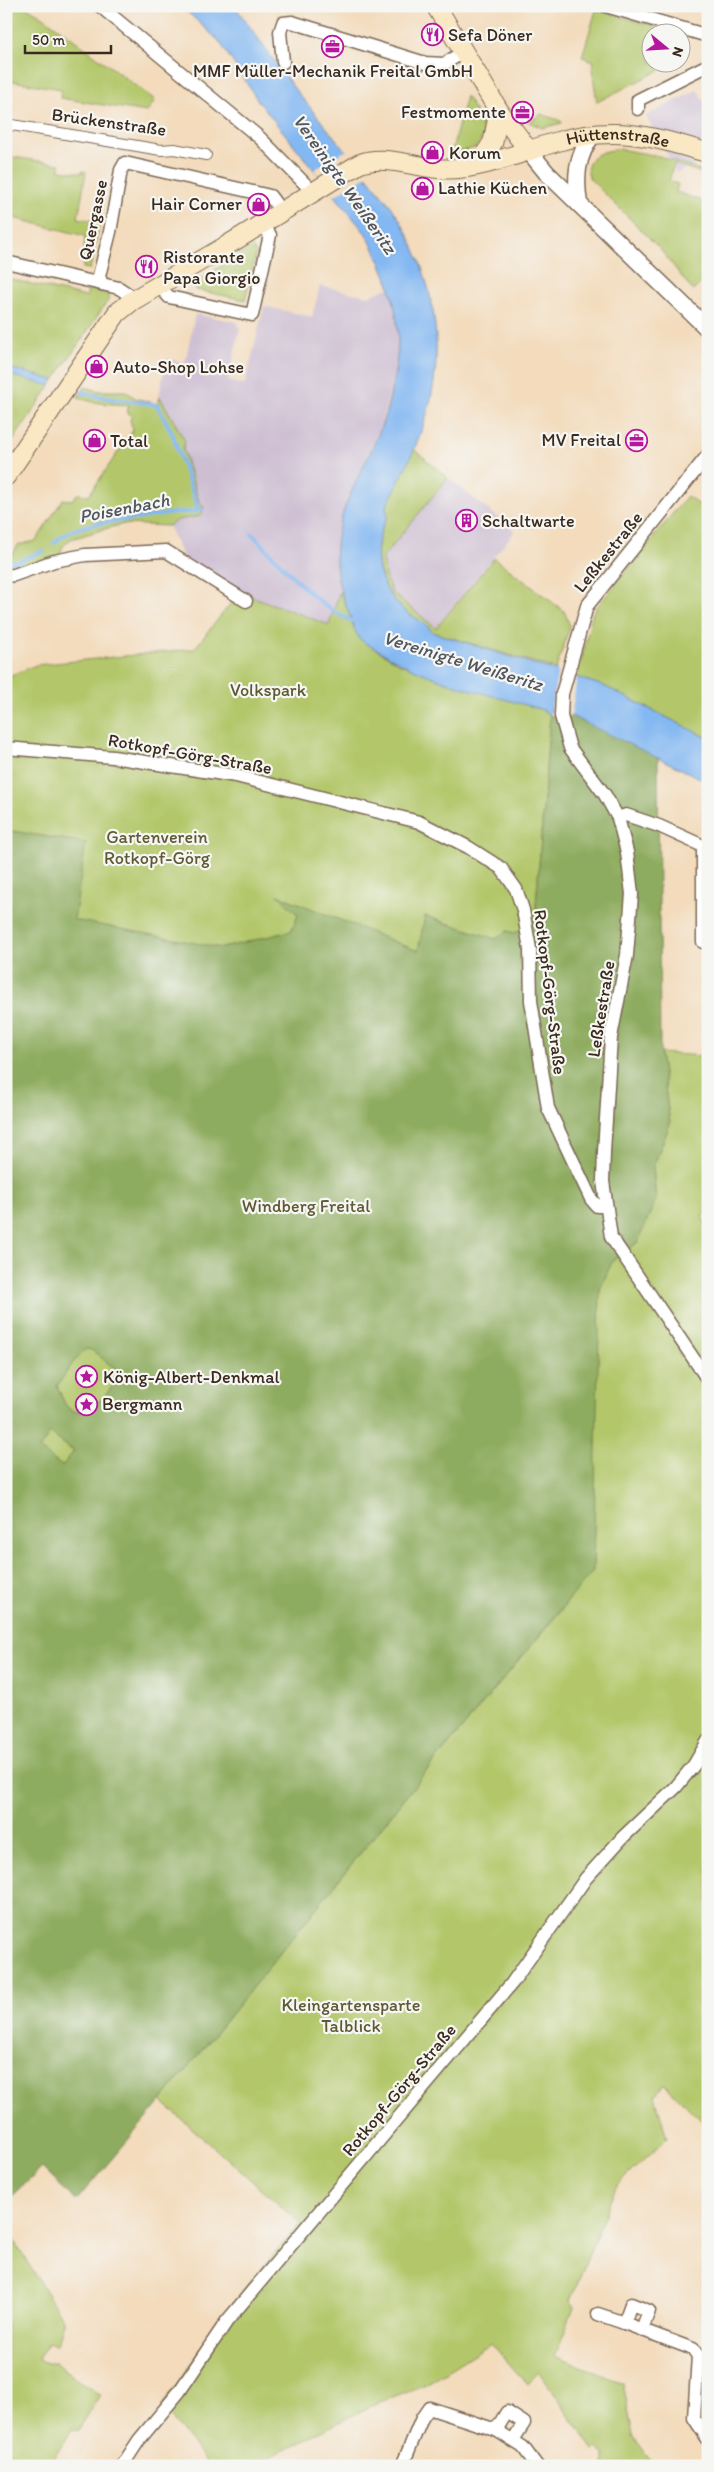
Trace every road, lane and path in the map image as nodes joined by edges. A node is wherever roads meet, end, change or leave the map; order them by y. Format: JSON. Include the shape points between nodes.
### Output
{"nodes":[{"id":1,"x":100,"y":6,"type":"edge"},
{"id":2,"x":436,"y":6,"type":"edge"},
{"id":3,"x":606,"y":6,"type":"edge"},
{"id":4,"x":708,"y":36,"type":"edge"},
{"id":5,"x":463,"y":52,"type":"junction"},
{"id":6,"x":284,"y":62,"type":"dead end"},
{"id":7,"x":708,"y":65,"type":"edge"},
{"id":8,"x":638,"y":109,"type":"dead end"},
{"id":9,"x":499,"y":111,"type":"junction"},
{"id":10,"x":6,"y":124,"type":"edge"},
{"id":11,"x":593,"y":134,"type":"junction"},
{"id":12,"x":529,"y":151,"type":"junction"},
{"id":13,"x":708,"y":154,"type":"edge"},
{"id":14,"x":206,"y":155,"type":"dead end"},
{"id":15,"x":478,"y":165,"type":"junction"},
{"id":16,"x":318,"y":188,"type":"junction"},
{"id":17,"x":579,"y":204,"type":"junction"},
{"id":18,"x":281,"y":211,"type":"junction"},
{"id":19,"x":262,"y":223,"type":"junction"},
{"id":20,"x":6,"y":262,"type":"edge"},
{"id":21,"x":102,"y":284,"type":"junction"},
{"id":22,"x":158,"y":285,"type":"junction"},
{"id":23,"x":132,"y":301,"type":"junction"},
{"id":24,"x":708,"y":329,"type":"edge"},
{"id":25,"x":708,"y":455,"type":"edge"},
{"id":26,"x":6,"y":476,"type":"edge"},
{"id":27,"x":6,"y":576,"type":"edge"},
{"id":28,"x":246,"y":601,"type":"dead end"},
{"id":29,"x":6,"y":748,"type":"edge"},
{"id":30,"x":618,"y":818,"type":"junction"},
{"id":31,"x":705,"y":846,"type":"edge"},
{"id":32,"x":704,"y":935,"type":"edge"},
{"id":33,"x":606,"y":1206,"type":"junction"},
{"id":34,"x":708,"y":1380,"type":"edge"},
{"id":35,"x":705,"y":1747,"type":"edge"},
{"id":36,"x":598,"y":2314,"type":"dead end"},
{"id":37,"x":624,"y":2323,"type":"junction"},
{"id":38,"x":642,"y":2329,"type":"junction"},
{"id":39,"x":496,"y":2430,"type":"junction"},
{"id":40,"x":513,"y":2440,"type":"junction"},
{"id":41,"x":708,"y":2440,"type":"edge"},
{"id":42,"x":122,"y":2466,"type":"edge"},
{"id":43,"x":402,"y":2466,"type":"edge"},
{"id":44,"x":537,"y":2466,"type":"edge"}],
"edges":[{"from":1,"to":16,"type":"street"},
{"from":2,"to":5,"type":"main road"},
{"from":3,"to":4,"type":"street"},
{"from":5,"to":6,"type":"street","via":[[444,64],[425,63],[292,22],[283,23],[280,32]]},
{"from":5,"to":9,"type":"main road"},
{"from":7,"to":8,"type":"street","via":[[638,100]]},
{"from":9,"to":12,"type":"main road"},
{"from":9,"to":15,"type":"main road","via":[[493,142]]},
{"from":10,"to":14,"type":"street","name":"Brückenstraße"},
{"from":11,"to":12,"type":"main road","name":"Hüttenstraße"},
{"from":11,"to":13,"type":"main road","name":"Hüttenstraße","via":[[635,134]]},
{"from":11,"to":17,"type":"street","via":[[576,169]]},
{"from":12,"to":15,"type":"main road","name":"Hüttenstraße"},
{"from":12,"to":17,"type":"street"},
{"from":15,"to":16,"type":"main road","name":"Hüttenstraße","via":[[448,169],[384,161],[359,164]]},
{"from":16,"to":18,"type":"main road"},
{"from":17,"to":24,"type":"street"},
{"from":18,"to":19,"type":"main road"},
{"from":18,"to":21,"type":"street","name":"Quergasse","via":[[270,196],[125,163],[120,170],[99,276]]},
{"from":19,"to":22,"type":"main road"},
{"from":19,"to":22,"type":"street","via":[[270,235],[252,315],[165,296]]},
{"from":20,"to":21,"type":"street"},
{"from":21,"to":23,"type":"street","via":[[119,288]]},
{"from":22,"to":23,"type":"main road"},
{"from":23,"to":26,"type":"main road","via":[[109,324]]},
{"from":25,"to":30,"type":"street","name":"Leßkestraße","via":[[587,606],[567,673],[561,716],[570,748]]},
{"from":27,"to":28,"type":"street","via":[[14,576],[54,560],[85,555],[166,551]]},
{"from":29,"to":33,"type":"street","name":"Rotkopf-Görg-Straße","via":[[113,757],[236,776],[419,822],[501,868],[516,889],[523,910],[530,949],[531,1001],[548,1108],[591,1199],[598,1206]]},
{"from":30,"to":31,"type":"street","via":[[626,815]]},
{"from":30,"to":33,"type":"street","name":"Leßkestraße","via":[[627,852],[632,894],[627,955],[611,1037],[603,1181]]},
{"from":31,"to":32,"type":"street"},
{"from":33,"to":34,"type":"street","via":[[611,1237]]},
{"from":35,"to":42,"type":"street","name":"Rotkopf-Görg-Straße","via":[[676,1786],[586,1878],[512,1983],[227,2321],[179,2392]]},
{"from":36,"to":37,"type":"street"},
{"from":37,"to":38,"type":"street"},
{"from":37,"to":38,"type":"street","via":[[631,2304],[649,2311]]},
{"from":38,"to":41,"type":"street","via":[[693,2349],[698,2356],[694,2418]]},
{"from":39,"to":40,"type":"street"},
{"from":39,"to":40,"type":"street","via":[[507,2412],[524,2423]]},
{"from":39,"to":43,"type":"street","via":[[429,2408]]},
{"from":40,"to":44,"type":"street"}]}
